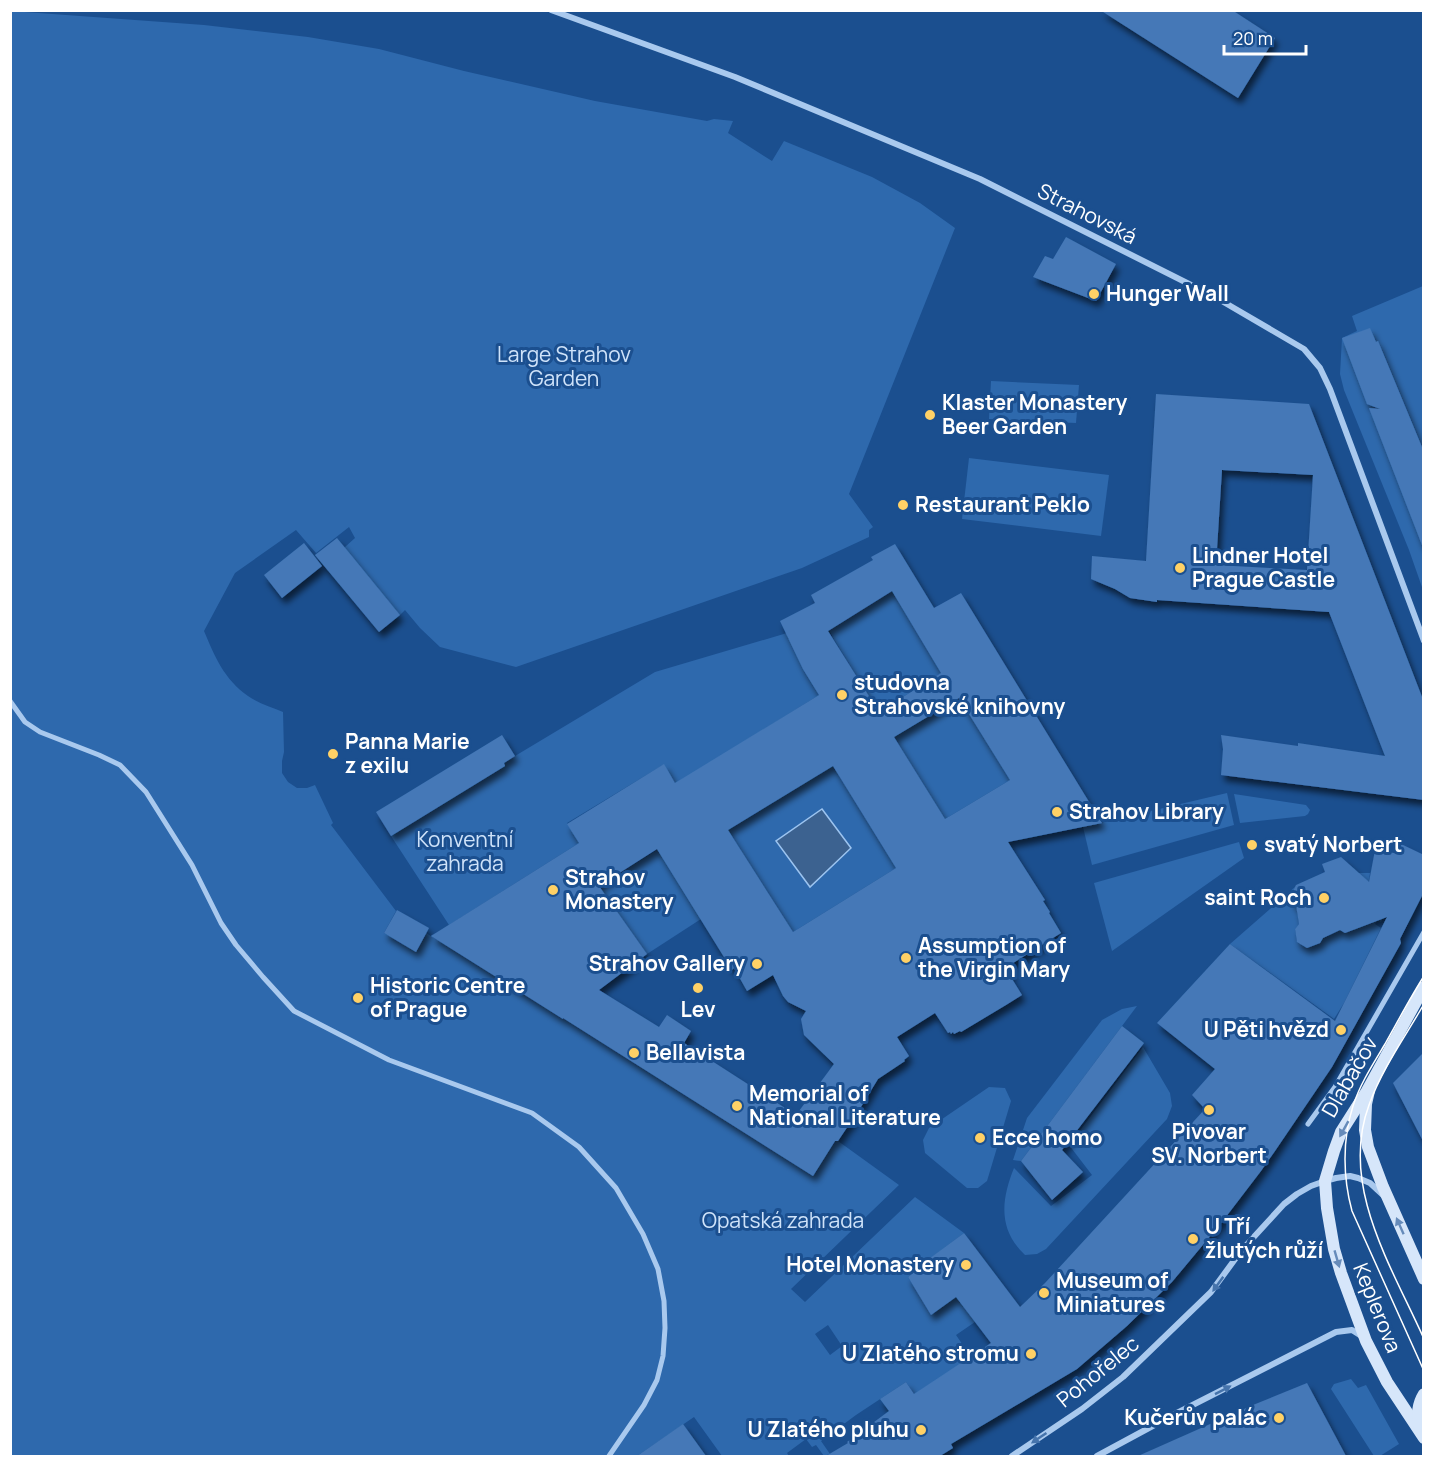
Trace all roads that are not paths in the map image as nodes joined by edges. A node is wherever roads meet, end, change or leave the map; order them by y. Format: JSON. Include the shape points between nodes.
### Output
{"nodes":[{"id":1,"x":551,"y":10,"type":"edge"},
{"id":2,"x":1424,"y":641,"type":"edge"},
{"id":3,"x":10,"y":701,"type":"edge"},
{"id":4,"x":1424,"y":932,"type":"edge"},
{"id":5,"x":1422,"y":992,"type":"edge"},
{"id":6,"x":1371,"y":1081,"type":"junction"},
{"id":7,"x":1308,"y":1124,"type":"dead end"},
{"id":8,"x":1325,"y":1181,"type":"junction"},
{"id":9,"x":1390,"y":1204,"type":"junction"},
{"id":10,"x":1424,"y":1280,"type":"edge"},
{"id":11,"x":1366,"y":1341,"type":"junction"},
{"id":12,"x":1424,"y":1395,"type":"edge"},
{"id":13,"x":1423,"y":1438,"type":"edge"},
{"id":14,"x":609,"y":1456,"type":"edge"},
{"id":15,"x":1012,"y":1456,"type":"edge"},
{"id":16,"x":1097,"y":1456,"type":"edge"}],
"edges":[{"from":1,"to":2,"type":"street","name":"Strahovská","via":[[735,77],[980,179],[1215,297],[1304,349],[1320,368],[1330,389]]},
{"from":3,"to":14,"type":"street","via":[[25,722],[120,765],[146,792],[192,865],[221,923],[294,1011],[389,1060],[532,1113],[579,1147],[616,1188],[658,1269],[665,1328],[657,1380]]},
{"from":4,"to":7,"type":"street","via":[[1335,1087]]},
{"from":5,"to":6,"type":"main road","name":"Dlabačov"},
{"from":6,"to":8,"type":"main road","name":"Dlabačov","one_way":true,"via":[[1341,1132]]},
{"from":6,"to":9,"type":"main road","via":[[1365,1130]]},
{"from":8,"to":9,"type":"street","name":"Pohořelec","via":[[1346,1176],[1358,1178],[1380,1191]]},
{"from":8,"to":11,"type":"main road","name":"Keplerova","one_way":true,"via":[[1334,1249]]},
{"from":8,"to":15,"type":"street","name":"Pohořelec","one_way":true,"via":[[1284,1204],[1241,1251],[1211,1292],[1123,1377]]},
{"from":10,"to":9,"type":"main road","one_way":true},
{"from":11,"to":13,"type":"main road","name":"Keplerova"},
{"from":16,"to":11,"type":"street","one_way":true,"via":[[1336,1332],[1352,1330]]},
{"from":12,"to":13,"type":"main road","name":"Keplerova","via":[[1418,1415]]}]}
